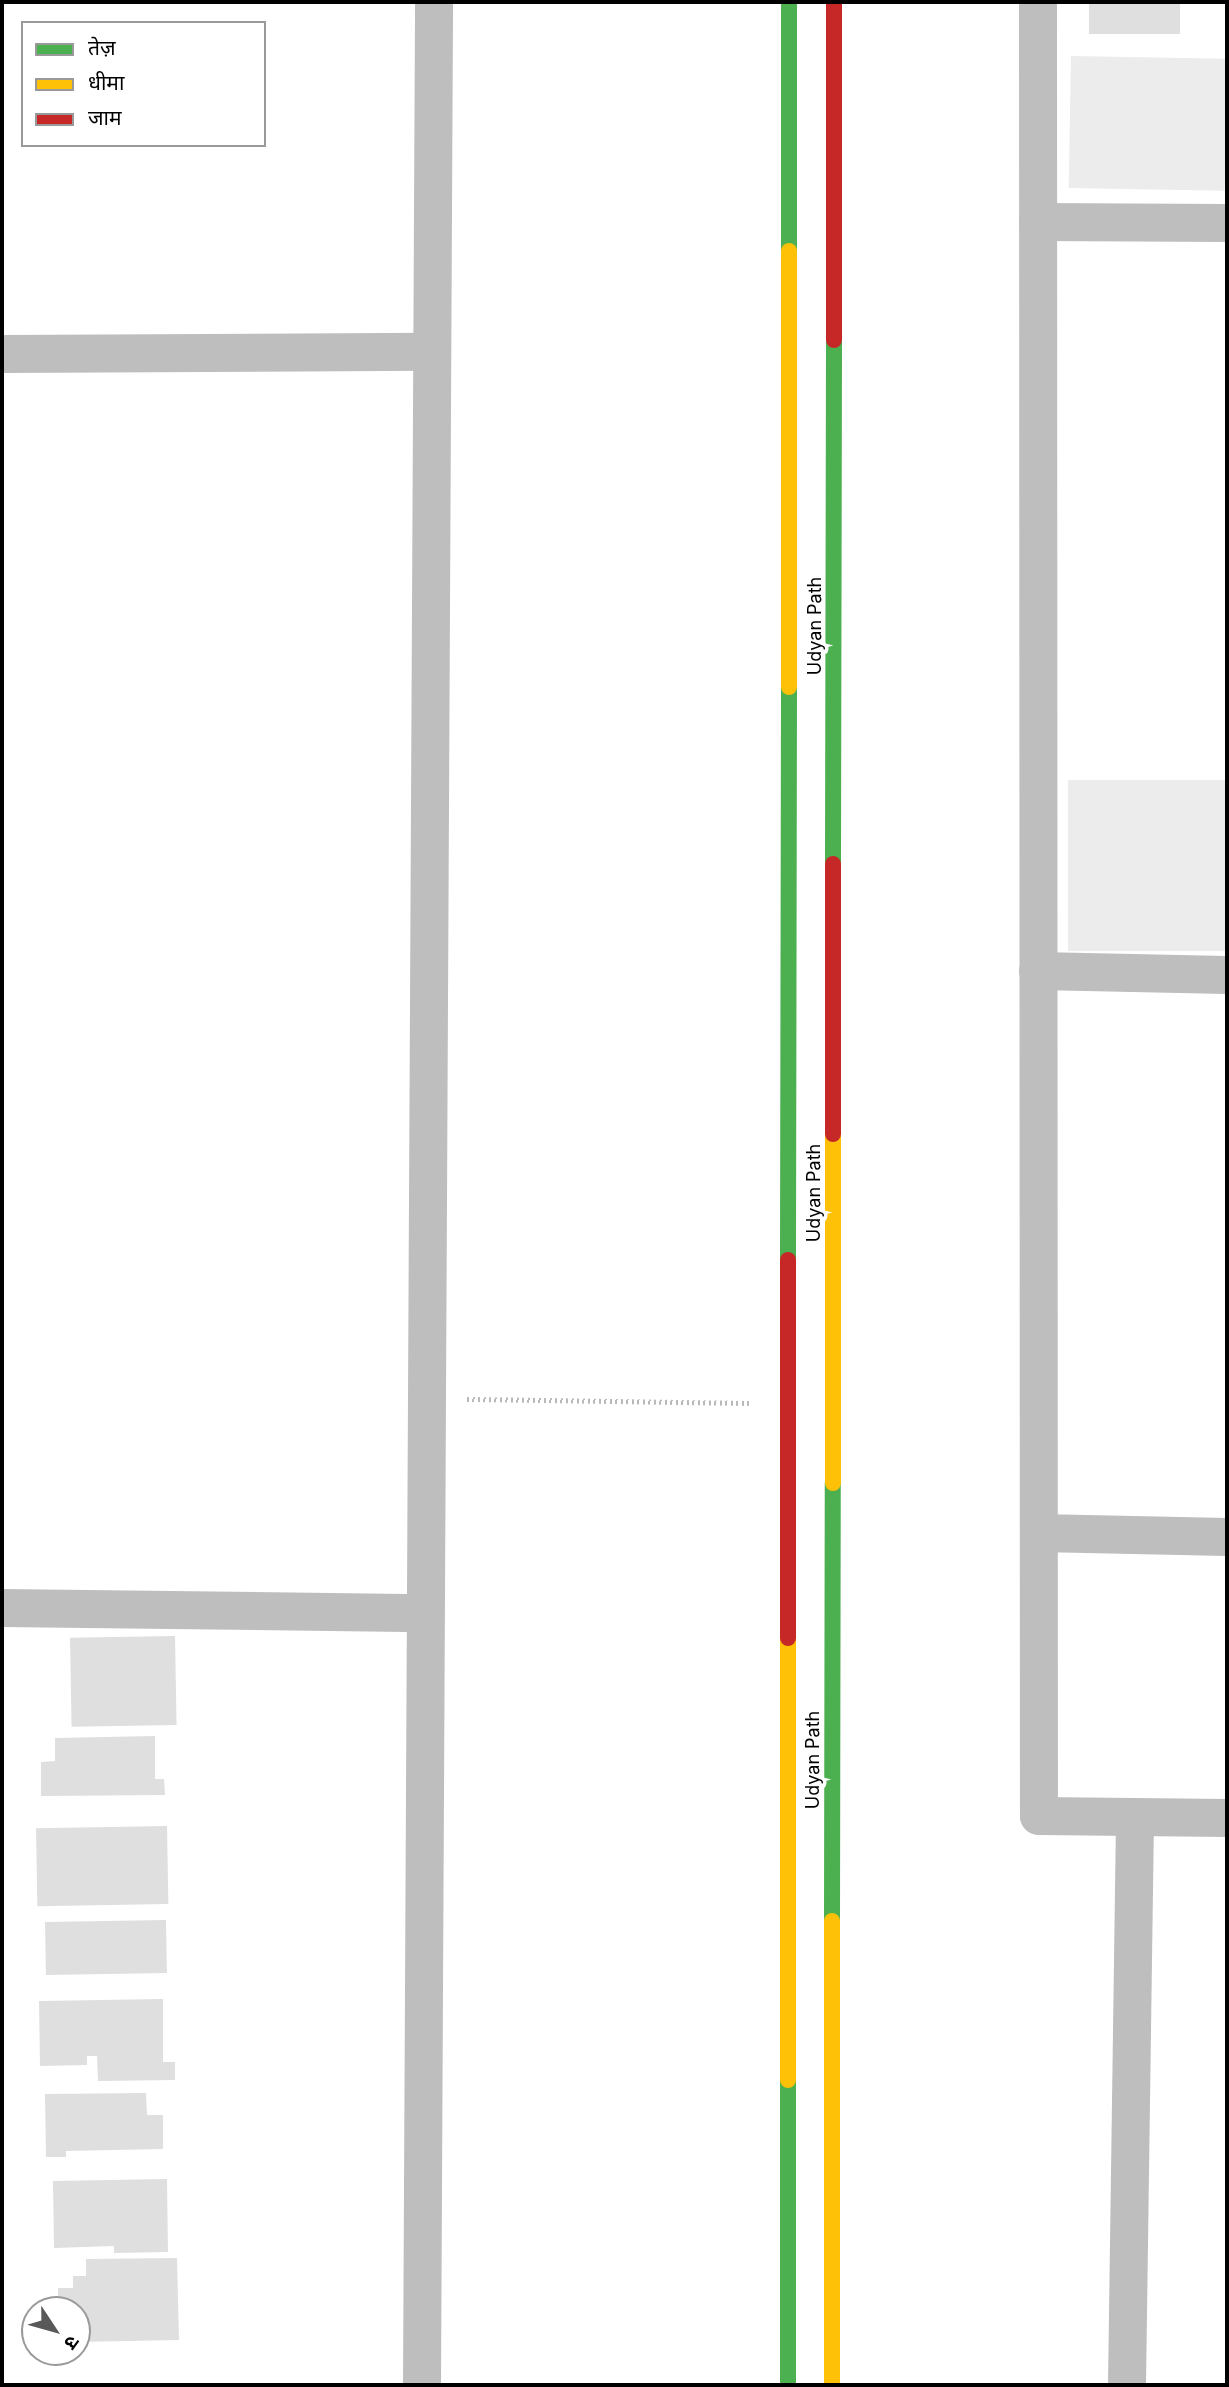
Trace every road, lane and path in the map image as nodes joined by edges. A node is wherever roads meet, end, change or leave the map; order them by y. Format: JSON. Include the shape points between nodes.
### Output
{"nodes":[{"id":1,"x":434,"y":2,"type":"edge"},
{"id":2,"x":789,"y":2,"type":"edge"},
{"id":3,"x":834,"y":2,"type":"edge"},
{"id":4,"x":1038,"y":2,"type":"edge"},
{"id":5,"x":1038,"y":222,"type":"junction"},
{"id":6,"x":1227,"y":223,"type":"edge"},
{"id":7,"x":432,"y":352,"type":"junction"},
{"id":8,"x":2,"y":354,"type":"edge"},
{"id":9,"x":1038,"y":971,"type":"junction"},
{"id":10,"x":1227,"y":975,"type":"edge"},
{"id":11,"x":426,"y":1399,"type":"junction"},
{"id":12,"x":788,"y":1404,"type":"junction"},
{"id":13,"x":1039,"y":1533,"type":"junction"},
{"id":14,"x":1227,"y":1537,"type":"edge"},
{"id":15,"x":2,"y":1608,"type":"edge"},
{"id":16,"x":425,"y":1613,"type":"junction"},
{"id":17,"x":1135,"y":1817,"type":"junction"},
{"id":18,"x":1227,"y":1818,"type":"edge"},
{"id":19,"x":422,"y":2385,"type":"edge"},
{"id":20,"x":788,"y":2385,"type":"edge"},
{"id":21,"x":832,"y":2385,"type":"edge"},
{"id":22,"x":1127,"y":2385,"type":"edge"}],
"edges":[{"from":1,"to":7,"type":"street"},
{"from":2,"to":12,"type":"main road","name":"Udyan Path"},
{"from":3,"to":21,"type":"main road","name":"Udyan Path"},
{"from":4,"to":5,"type":"street"},
{"from":5,"to":6,"type":"street"},
{"from":5,"to":9,"type":"street"},
{"from":7,"to":8,"type":"street"},
{"from":7,"to":11,"type":"street"},
{"from":9,"to":10,"type":"street"},
{"from":9,"to":13,"type":"street"},
{"from":11,"to":12,"type":"path"},
{"from":11,"to":16,"type":"street"},
{"from":12,"to":20,"type":"main road","name":"Udyan Path"},
{"from":13,"to":14,"type":"street"},
{"from":13,"to":17,"type":"street","via":[[1039,1816]]},
{"from":15,"to":16,"type":"street"},
{"from":16,"to":19,"type":"street"},
{"from":17,"to":18,"type":"street"},
{"from":17,"to":22,"type":"street"}]}
